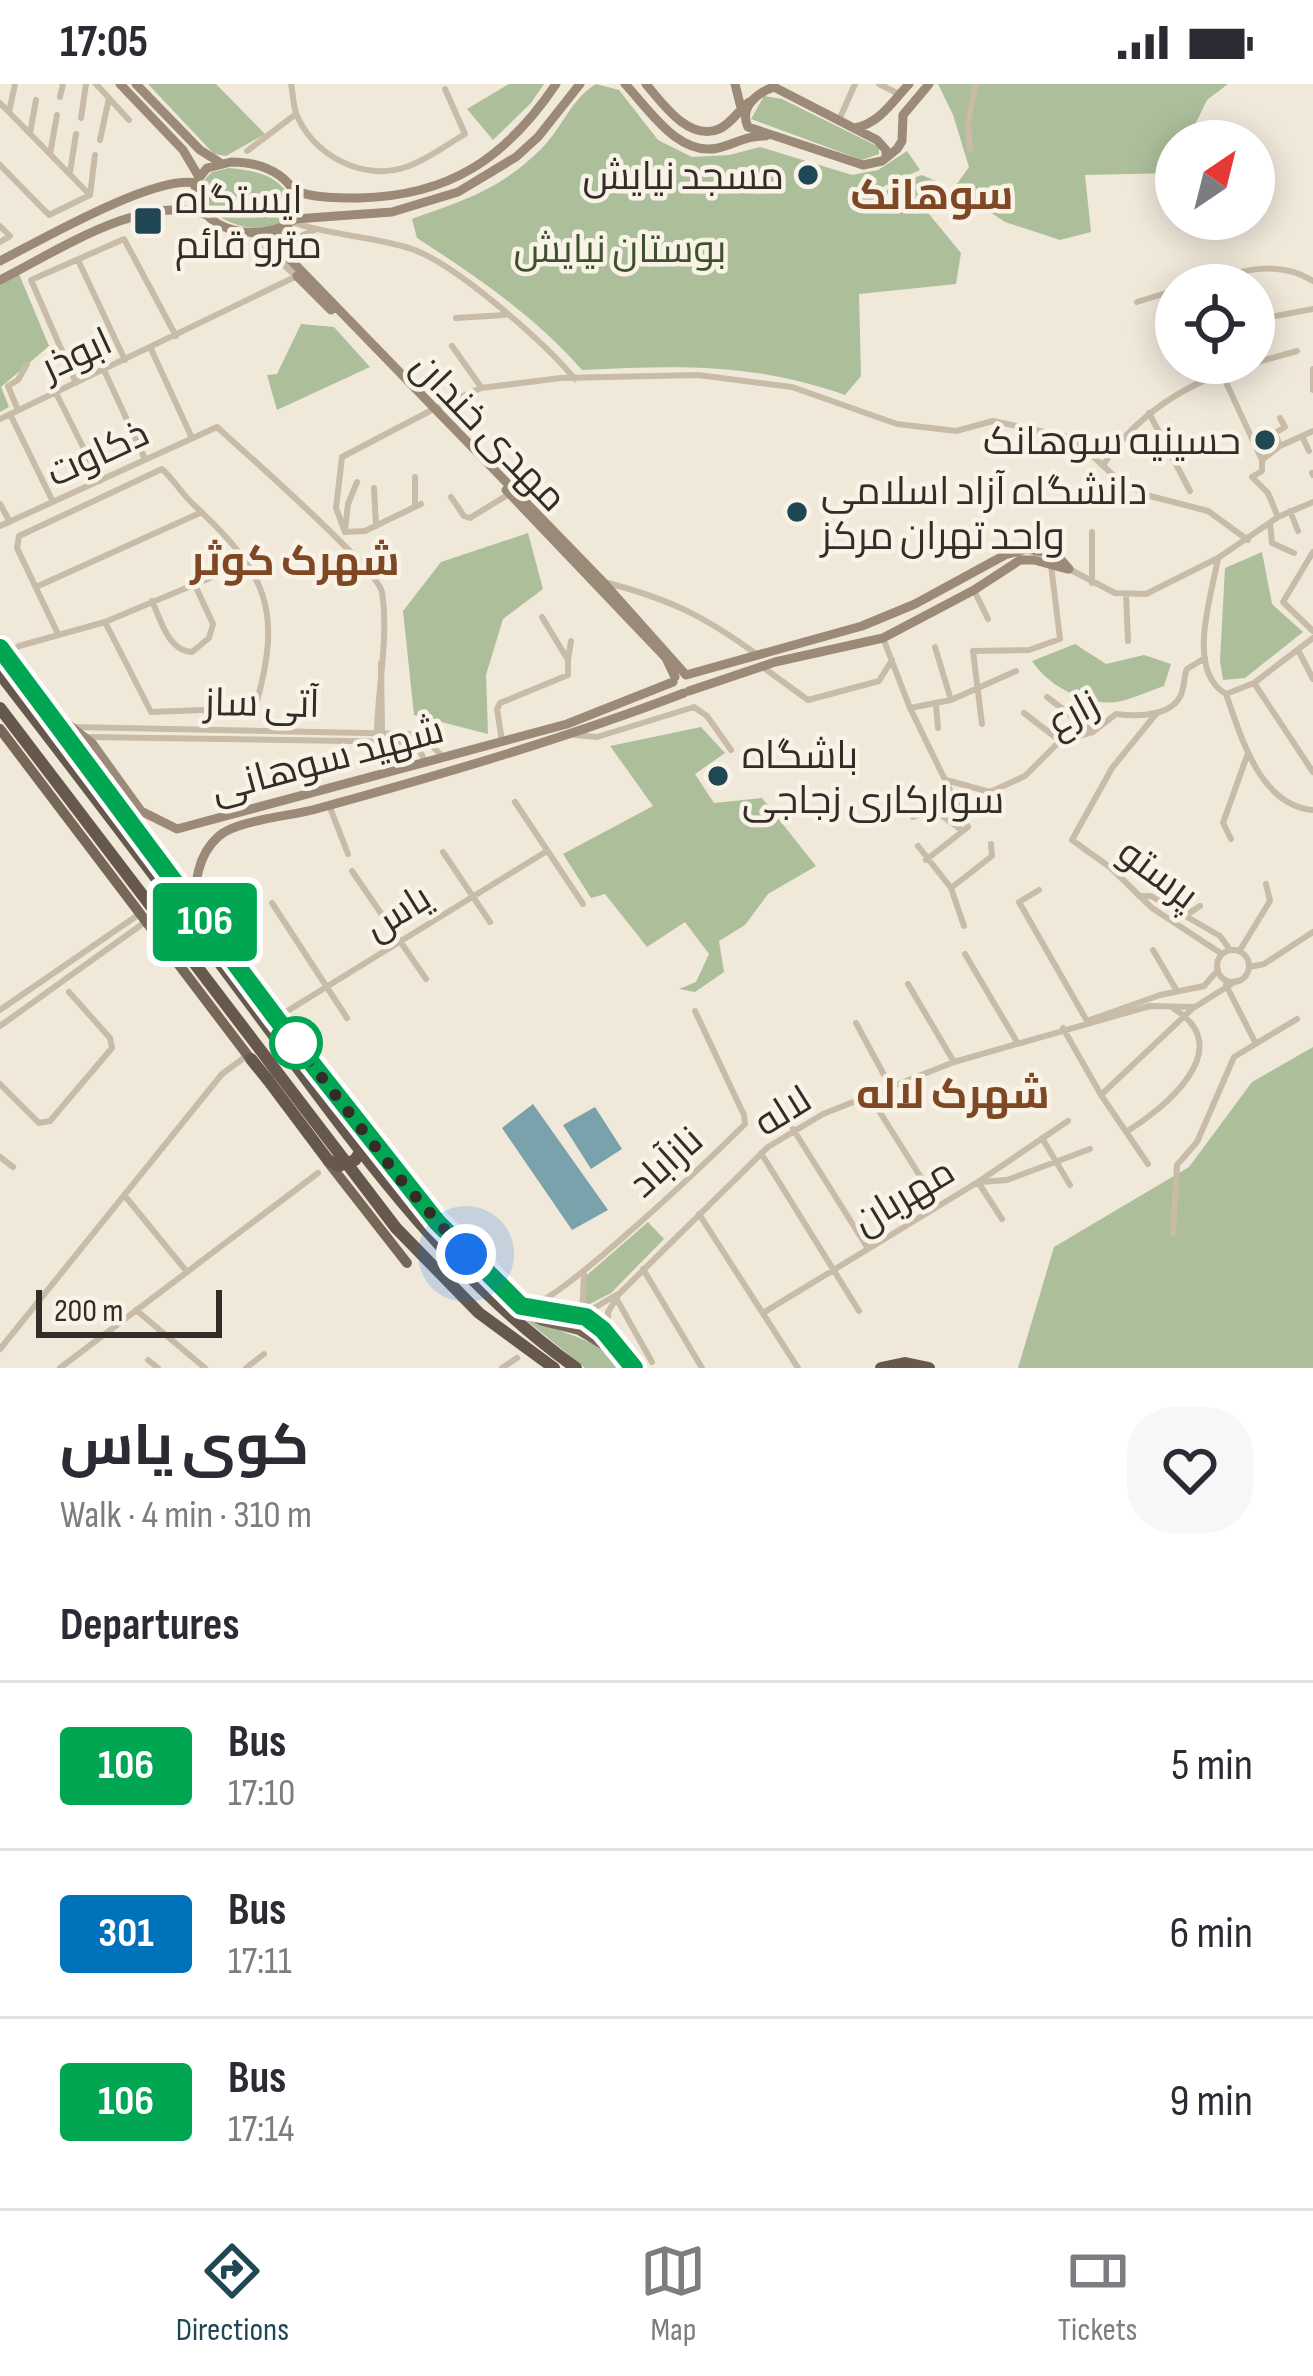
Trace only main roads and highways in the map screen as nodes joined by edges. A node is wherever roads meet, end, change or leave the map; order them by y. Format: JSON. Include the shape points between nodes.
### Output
{"nodes":[{"id":1,"x":120,"y":84,"type":"edge"},
{"id":2,"x":136,"y":84,"type":"edge"},
{"id":3,"x":556,"y":84,"type":"edge"},
{"id":4,"x":580,"y":84,"type":"edge"},
{"id":5,"x":626,"y":84,"type":"edge"},
{"id":6,"x":646,"y":84,"type":"edge"},
{"id":7,"x":735,"y":84,"type":"edge"},
{"id":8,"x":909,"y":84,"type":"edge"},
{"id":9,"x":929,"y":84,"type":"edge"},
{"id":10,"x":770,"y":86,"type":"edge"},
{"id":11,"x":746,"y":109,"type":"junction"},
{"id":12,"x":855,"y":128,"type":"junction"},
{"id":13,"x":779,"y":137,"type":"junction"},
{"id":14,"x":187,"y":146,"type":"junction"},
{"id":15,"x":886,"y":156,"type":"junction"},
{"id":16,"x":222,"y":163,"type":"junction"},
{"id":17,"x":197,"y":180,"type":"junction"},
{"id":18,"x":293,"y":190,"type":"junction"},
{"id":19,"x":210,"y":217,"type":"junction"},
{"id":20,"x":294,"y":220,"type":"junction"},
{"id":21,"x":277,"y":231,"type":"junction"},
{"id":22,"x":0,"y":261,"type":"edge"},
{"id":23,"x":0,"y":280,"type":"edge"},
{"id":24,"x":433,"y":410,"type":"junction"},
{"id":25,"x":5,"y":651,"type":"edge"},
{"id":26,"x":0,"y":674,"type":"edge"},
{"id":27,"x":678,"y":678,"type":"junction"},
{"id":28,"x":686,"y":692,"type":"junction"},
{"id":29,"x":39,"y":703,"type":"junction"},
{"id":30,"x":0,"y":707,"type":"edge"},
{"id":31,"x":0,"y":729,"type":"edge"},
{"id":32,"x":568,"y":729,"type":"junction"},
{"id":33,"x":274,"y":805,"type":"junction"},
{"id":34,"x":277,"y":819,"type":"junction"},
{"id":35,"x":129,"y":879,"type":"junction"},
{"id":36,"x":198,"y":912,"type":"junction"},
{"id":37,"x":171,"y":952,"type":"junction"},
{"id":38,"x":289,"y":1035,"type":"junction"},
{"id":39,"x":249,"y":1057,"type":"junction"},
{"id":40,"x":396,"y":1197,"type":"junction"},
{"id":41,"x":392,"y":1234,"type":"junction"},
{"id":42,"x":455,"y":1242,"type":"junction"},
{"id":43,"x":414,"y":1258,"type":"junction"},
{"id":44,"x":521,"y":1306,"type":"junction"},
{"id":45,"x":632,"y":1365,"type":"edge"},
{"id":46,"x":554,"y":1368,"type":"edge"},
{"id":47,"x":576,"y":1368,"type":"edge"},
{"id":48,"x":881,"y":1368,"type":"edge"},
{"id":49,"x":929,"y":1368,"type":"edge"}],
"edges":[{"from":1,"to":14,"type":"main road"},
{"from":2,"to":14,"type":"main road"},
{"from":3,"to":18,"type":"main road","via":[[527,127],[449,180],[374,197]]},
{"from":4,"to":20,"type":"main road","via":[[516,157],[458,192],[392,212]]},
{"from":5,"to":13,"type":"main road","via":[[671,134],[703,150]]},
{"from":6,"to":11,"type":"main road","via":[[676,118],[700,130],[721,128]]},
{"from":7,"to":11,"type":"main road"},
{"from":8,"to":12,"type":"main road"},
{"from":9,"to":15,"type":"main road","via":[[903,115],[902,141]]},
{"from":10,"to":11,"type":"main road"},
{"from":10,"to":12,"type":"main road"},
{"from":11,"to":13,"type":"main road","via":[[748,127]]},
{"from":12,"to":15,"type":"main road"},
{"from":13,"to":15,"type":"main road","via":[[862,165]]},
{"from":14,"to":16,"type":"main road"},
{"from":14,"to":17,"type":"main road"},
{"from":16,"to":17,"type":"main road"},
{"from":16,"to":18,"type":"main road","via":[[266,167]]},
{"from":17,"to":19,"type":"main road","via":[[195,197]]},
{"from":17,"to":22,"type":"main road","via":[[85,218]]},
{"from":18,"to":20,"type":"main road"},
{"from":19,"to":21,"type":"main road","via":[[228,229]]},
{"from":19,"to":23,"type":"main road","via":[[172,209],[128,219]]},
{"from":20,"to":21,"type":"main road"},
{"from":21,"to":24,"type":"main road","name":"مهدی خندان","via":[[300,274]]},
{"from":24,"to":27,"type":"main road","name":"مهدی خندان"},
{"from":24,"to":27,"type":"main road","name":"مهدی خندان"},
{"from":25,"to":29,"type":"main road"},
{"from":26,"to":40,"type":"highway"},
{"from":27,"to":28,"type":"main road","via":[[676,690]]},
{"from":27,"to":28,"type":"main road","via":[[692,681]]},
{"from":27,"to":28,"type":"main road","name":"شهید سوهانی","via":[[885,618],[1005,555],[1057,555],[1069,569],[1020,560],[883,638]]},
{"from":27,"to":32,"type":"main road","name":"شهید سوهانی"},
{"from":28,"to":32,"type":"main road","name":"شهید سوهانی"},
{"from":29,"to":33,"type":"main road","name":"شهید سوهانی","via":[[85,736],[133,803],[166,826]]},
{"from":29,"to":36,"type":"main road"},
{"from":30,"to":35,"type":"highway"},
{"from":31,"to":37,"type":"main road"},
{"from":32,"to":33,"type":"main road","name":"شهید سوهانی"},
{"from":32,"to":34,"type":"main road","name":"شهید سوهانی"},
{"from":33,"to":34,"type":"main road"},
{"from":34,"to":36,"type":"main road","name":"شهید سوهانی","via":[[226,831],[214,842],[196,881]]},
{"from":35,"to":37,"type":"main road"},
{"from":35,"to":41,"type":"highway"},
{"from":36,"to":38,"type":"main road"},
{"from":37,"to":39,"type":"main road"},
{"from":38,"to":39,"type":"highway","bridge":true,"via":[[362,1133],[355,1160],[328,1160]]},
{"from":38,"to":42,"type":"main road"},
{"from":39,"to":41,"type":"main road"},
{"from":40,"to":42,"type":"main road"},
{"from":40,"to":47,"type":"highway","via":[[507,1315]]},
{"from":41,"to":43,"type":"highway"},
{"from":41,"to":43,"type":"main road"},
{"from":42,"to":44,"type":"main road"},
{"from":43,"to":46,"type":"highway"},
{"from":44,"to":45,"type":"main road","via":[[589,1335]]},
{"from":44,"to":45,"type":"main road","via":[[581,1315]]},
{"from":48,"to":49,"type":"highway"}]}
